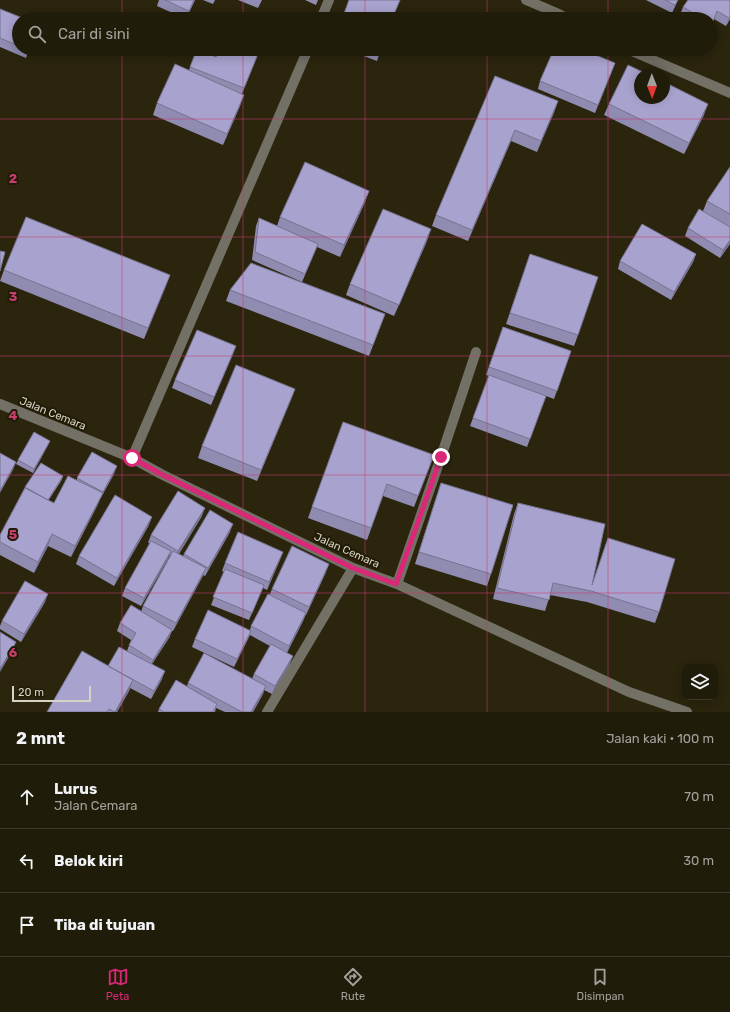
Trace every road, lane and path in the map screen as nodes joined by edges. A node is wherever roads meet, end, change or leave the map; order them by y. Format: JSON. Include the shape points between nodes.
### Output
{"nodes":[{"id":1,"x":329,"y":0,"type":"edge"},
{"id":2,"x":526,"y":0,"type":"edge"},
{"id":3,"x":324,"y":12,"type":"edge"},
{"id":4,"x":553,"y":12,"type":"edge"},
{"id":5,"x":305,"y":56,"type":"edge"},
{"id":6,"x":643,"y":56,"type":"edge"},
{"id":7,"x":730,"y":93,"type":"edge"},
{"id":8,"x":476,"y":352,"type":"dead end"},
{"id":9,"x":0,"y":404,"type":"edge"},
{"id":10,"x":132,"y":458,"type":"junction"},
{"id":11,"x":353,"y":568,"type":"junction"},
{"id":12,"x":396,"y":584,"type":"junction"},
{"id":13,"x":267,"y":712,"type":"edge"},
{"id":14,"x":686,"y":712,"type":"edge"}],
"edges":[{"from":1,"to":3,"type":"street"},
{"from":2,"to":4,"type":"street"},
{"from":5,"to":10,"type":"street"},
{"from":6,"to":7,"type":"street"},
{"from":8,"to":12,"type":"street"},
{"from":9,"to":10,"type":"street","name":"Jalan Cemara"},
{"from":10,"to":11,"type":"street","name":"Jalan Cemara"},
{"from":11,"to":12,"type":"street","name":"Jalan Cemara"},
{"from":11,"to":13,"type":"street"},
{"from":12,"to":14,"type":"street","name":"Jalan Cemara","via":[[629,692]]}]}
